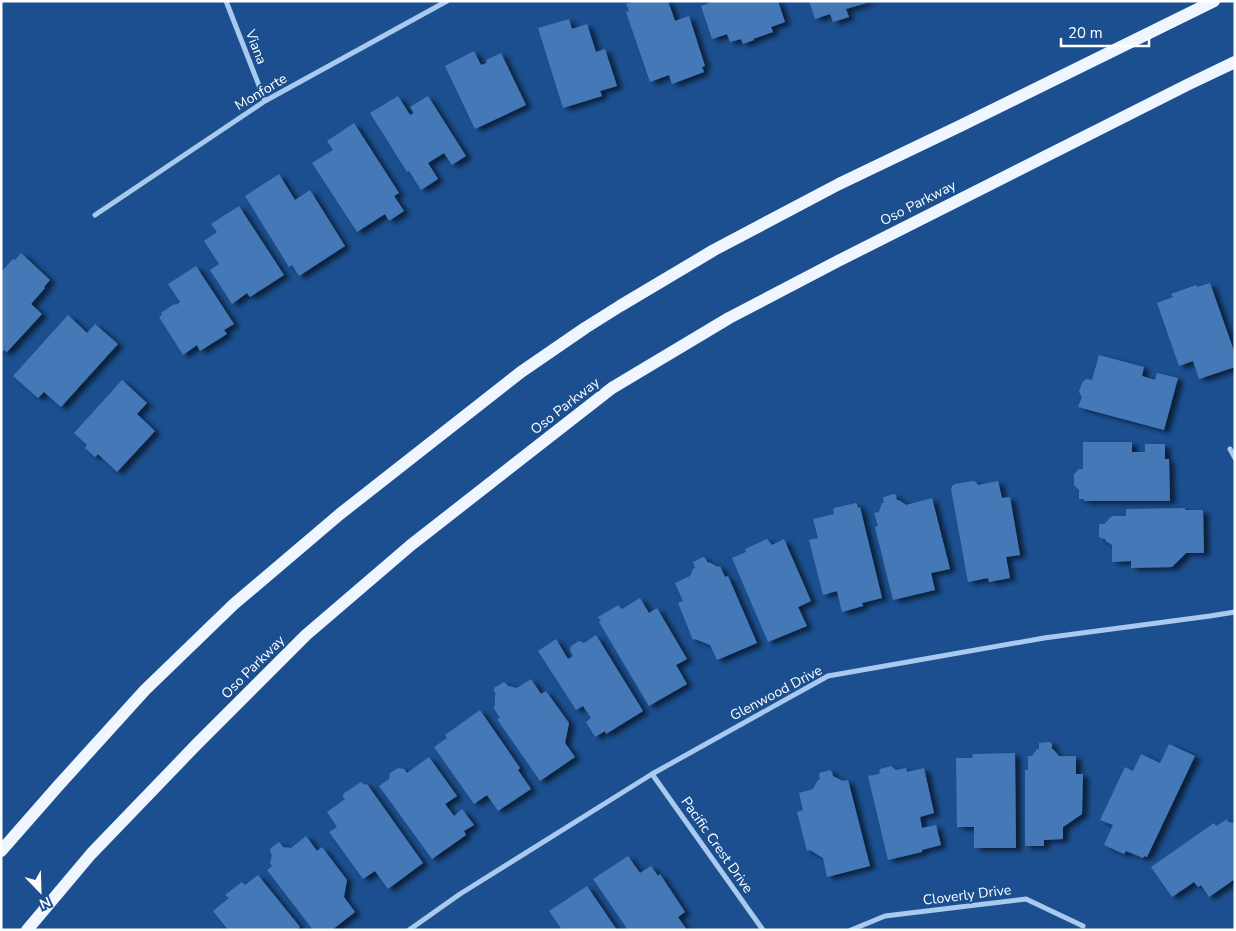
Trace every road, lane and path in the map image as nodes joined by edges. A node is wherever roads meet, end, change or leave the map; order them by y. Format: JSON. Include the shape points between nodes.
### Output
{"nodes":[{"id":1,"x":226,"y":1,"type":"edge"},
{"id":2,"x":446,"y":1,"type":"edge"},
{"id":3,"x":1214,"y":1,"type":"edge"},
{"id":4,"x":1235,"y":62,"type":"edge"},
{"id":5,"x":265,"y":101,"type":"junction"},
{"id":6,"x":96,"y":215,"type":"dead end"},
{"id":7,"x":1230,"y":449,"type":"dead end"},
{"id":8,"x":1235,"y":458,"type":"edge"},
{"id":9,"x":1235,"y":612,"type":"edge"},
{"id":10,"x":652,"y":774,"type":"junction"},
{"id":11,"x":1,"y":851,"type":"edge"},
{"id":12,"x":1083,"y":926,"type":"dead end"},
{"id":13,"x":27,"y":930,"type":"edge"},
{"id":14,"x":409,"y":930,"type":"edge"},
{"id":15,"x":763,"y":930,"type":"edge"},
{"id":16,"x":851,"y":930,"type":"edge"}],
"edges":[{"from":1,"to":5,"type":"street","name":"Viana"},
{"from":2,"to":5,"type":"street","name":"Monforte"},
{"from":3,"to":11,"type":"main road","via":[[838,184],[736,238],[620,306],[527,368],[340,514],[234,604],[145,690]]},
{"from":4,"to":13,"type":"main road","name":"Oso Parkway","via":[[838,260],[729,318],[612,388],[411,545],[306,635],[91,854]]},
{"from":5,"to":6,"type":"street","name":"Monforte"},
{"from":7,"to":8,"type":"street"},
{"from":9,"to":10,"type":"street","name":"Glenwood Drive","via":[[1044,638],[828,676]]},
{"from":10,"to":14,"type":"street","name":"Glenwood Drive","via":[[460,894]]},
{"from":10,"to":15,"type":"street","name":"Pacific Crest Drive"},
{"from":12,"to":16,"type":"street","name":"Cloverly Drive","via":[[1026,899],[885,916]]}]}
